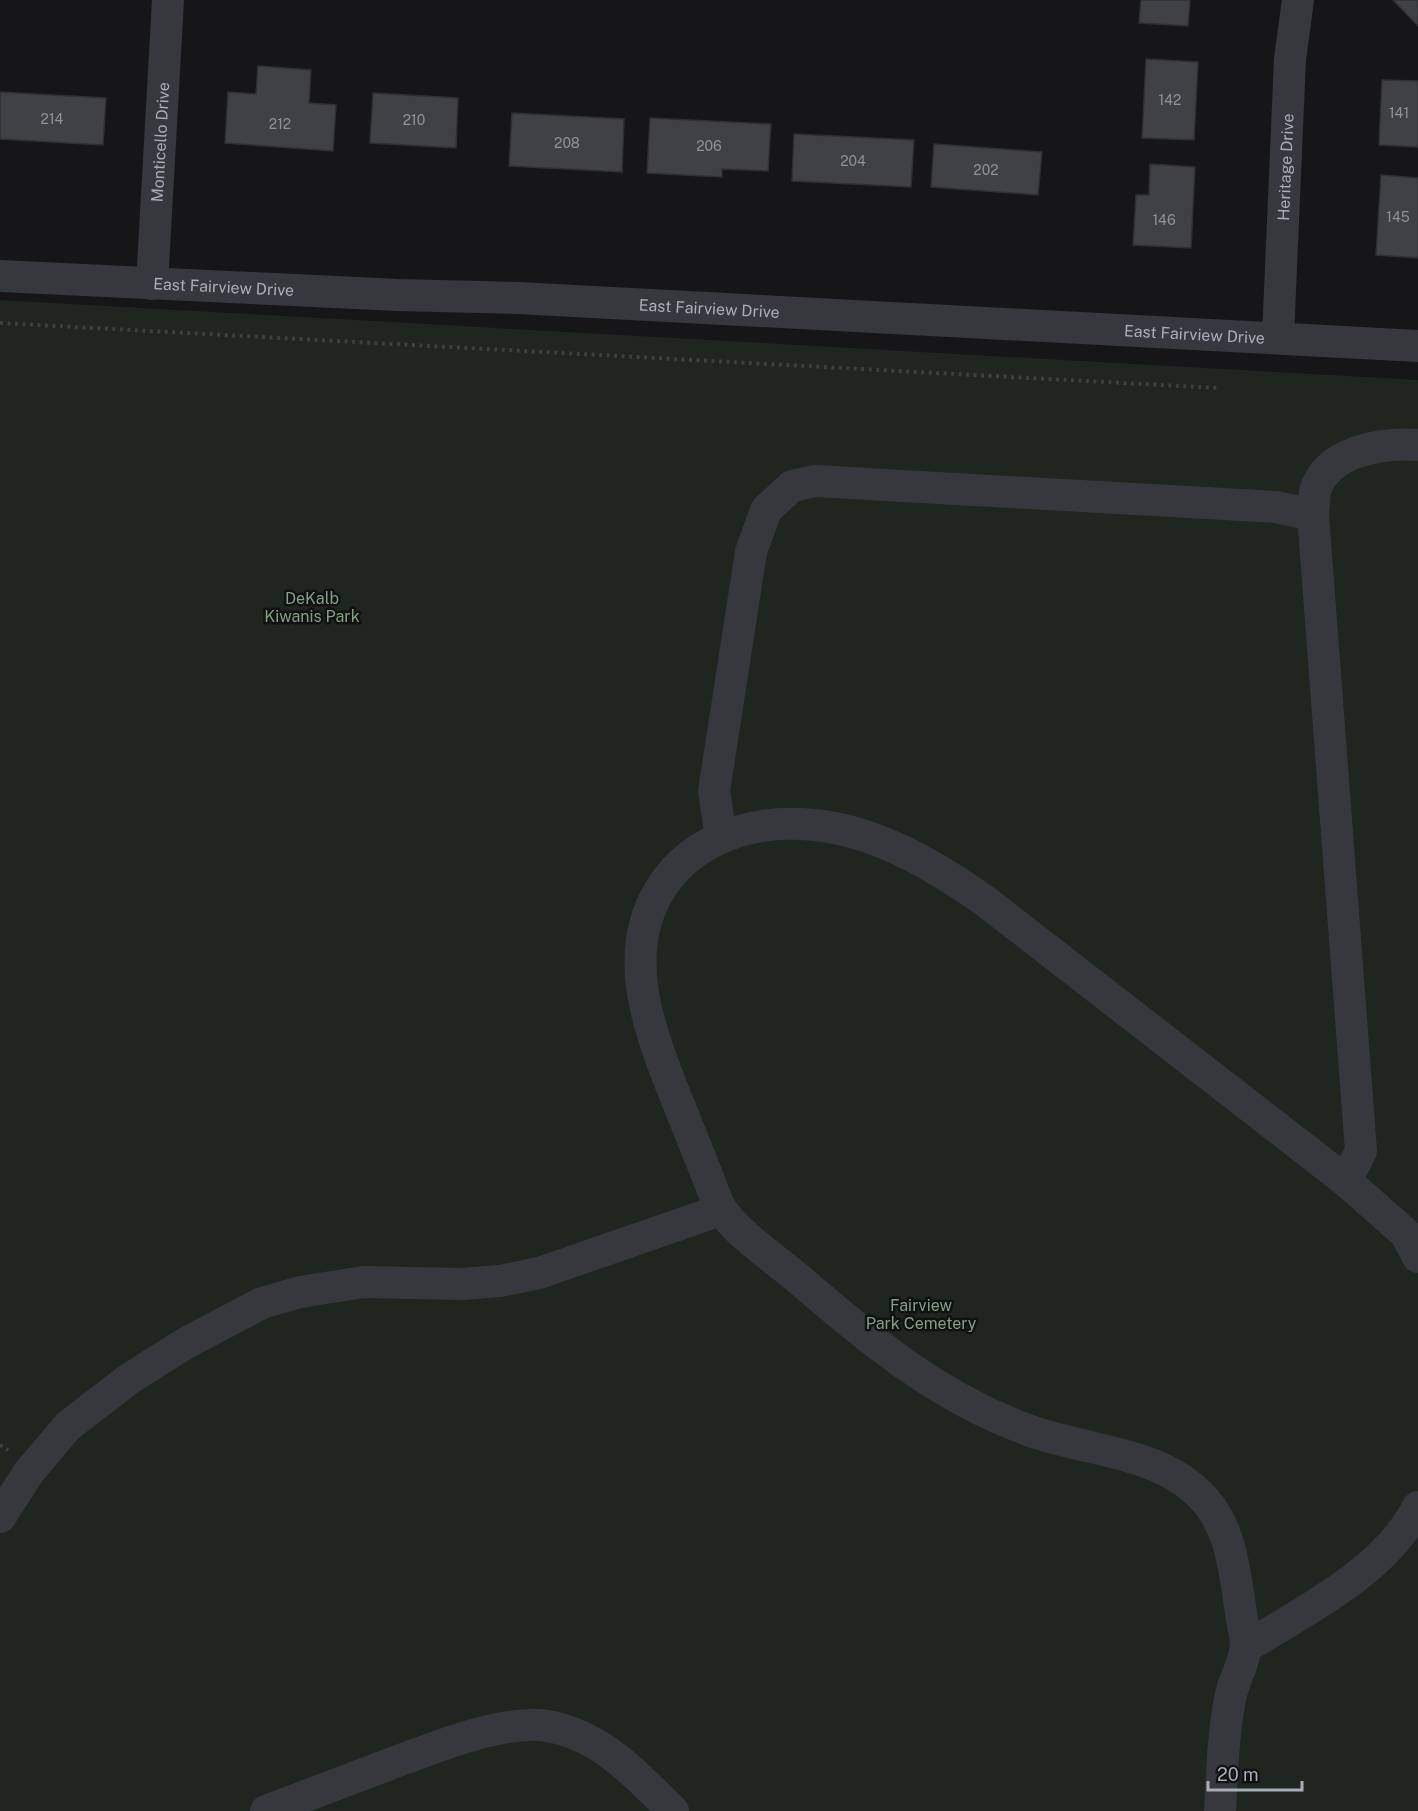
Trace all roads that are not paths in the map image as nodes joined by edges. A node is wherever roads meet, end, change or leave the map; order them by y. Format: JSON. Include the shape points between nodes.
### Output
{"nodes":[{"id":1,"x":168,"y":0,"type":"edge"},
{"id":2,"x":1298,"y":0,"type":"edge"},
{"id":3,"x":0,"y":276,"type":"edge"},
{"id":4,"x":152,"y":284,"type":"junction"},
{"id":5,"x":1278,"y":338,"type":"junction"},
{"id":6,"x":1418,"y":346,"type":"edge"},
{"id":7,"x":1418,"y":445,"type":"edge"},
{"id":8,"x":1313,"y":515,"type":"junction"},
{"id":9,"x":721,"y":837,"type":"junction"},
{"id":10,"x":1346,"y":1181,"type":"junction"},
{"id":11,"x":721,"y":1210,"type":"junction"},
{"id":12,"x":1414,"y":1241,"type":"edge"},
{"id":13,"x":1418,"y":1507,"type":"edge"},
{"id":14,"x":0,"y":1517,"type":"edge"},
{"id":15,"x":1246,"y":1647,"type":"junction"},
{"id":16,"x":266,"y":1811,"type":"edge"},
{"id":17,"x":673,"y":1811,"type":"edge"},
{"id":18,"x":1220,"y":1811,"type":"edge"}],
"edges":[{"from":1,"to":4,"type":"street","name":"Monticello Drive"},
{"from":2,"to":5,"type":"street","name":"Heritage Drive","via":[[1290,59]]},
{"from":3,"to":4,"type":"street","name":"East Fairview Drive"},
{"from":4,"to":5,"type":"street","name":"East Fairview Drive","via":[[518,298]]},
{"from":5,"to":6,"type":"street","name":"East Fairview Drive"},
{"from":7,"to":8,"type":"street","via":[[1395,443],[1359,452],[1330,465],[1316,490]]},
{"from":8,"to":9,"type":"street","via":[[1276,507],[815,481],[792,486],[766,510],[751,552],[714,791]]},
{"from":8,"to":10,"type":"street","via":[[1361,1150]]},
{"from":9,"to":10,"type":"street","via":[[762,826],[830,826],[888,844],[945,874]]},
{"from":9,"to":11,"type":"street","via":[[682,863],[661,887],[649,910],[639,958],[655,1045]]},
{"from":10,"to":12,"type":"street"},
{"from":11,"to":14,"type":"street","via":[[520,1277],[462,1284],[364,1282],[300,1292],[262,1303],[129,1379],[68,1426],[29,1472]]},
{"from":11,"to":15,"type":"street","via":[[886,1353],[967,1405],[1031,1432],[1153,1464],[1184,1481],[1204,1500],[1222,1529],[1232,1557]]},
{"from":13,"to":15,"type":"street","via":[[1410,1522],[1359,1573]]},
{"from":15,"to":18,"type":"street","via":[[1226,1721]]},
{"from":16,"to":17,"type":"street","via":[[437,1746],[482,1732],[529,1725],[574,1734],[600,1747],[626,1765]]}]}
